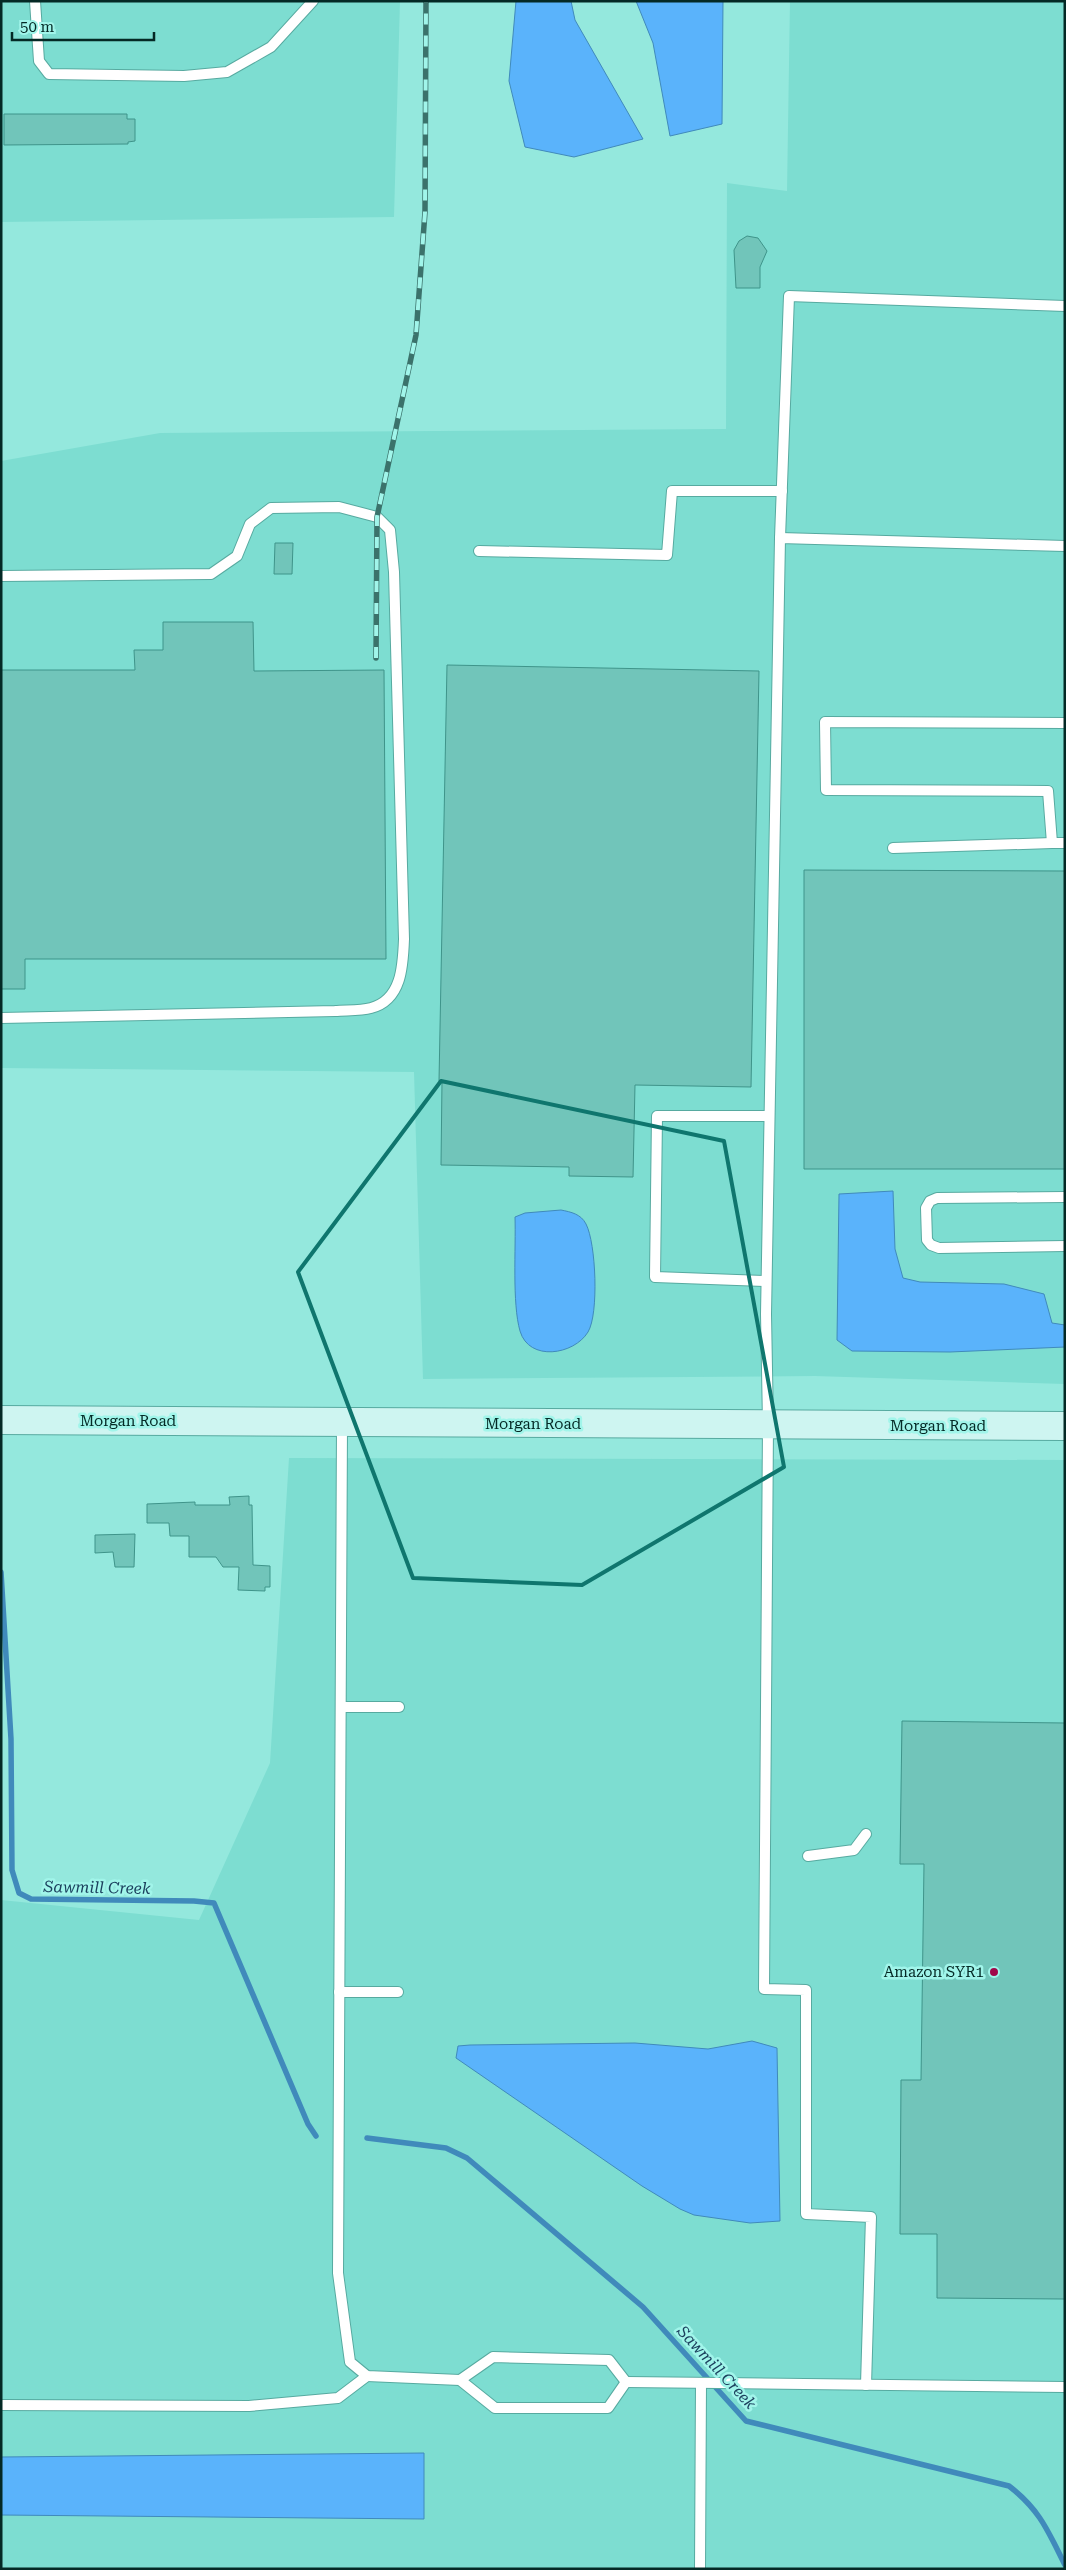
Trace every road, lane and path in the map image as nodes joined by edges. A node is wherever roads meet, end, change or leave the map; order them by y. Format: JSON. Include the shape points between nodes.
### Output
{"nodes":[{"id":1,"x":36,"y":1,"type":"edge"},
{"id":2,"x":313,"y":1,"type":"edge"},
{"id":3,"x":1065,"y":306,"type":"edge"},
{"id":4,"x":782,"y":491,"type":"junction"},
{"id":5,"x":780,"y":538,"type":"junction"},
{"id":6,"x":1065,"y":546,"type":"edge"},
{"id":7,"x":479,"y":551,"type":"dead end"},
{"id":8,"x":1,"y":576,"type":"edge"},
{"id":9,"x":1065,"y":723,"type":"edge"},
{"id":10,"x":1052,"y":843,"type":"junction"},
{"id":11,"x":1065,"y":843,"type":"edge"},
{"id":12,"x":893,"y":848,"type":"dead end"},
{"id":13,"x":1,"y":1018,"type":"edge"},
{"id":14,"x":769,"y":1116,"type":"junction"},
{"id":15,"x":1065,"y":1197,"type":"edge"},
{"id":16,"x":1065,"y":1246,"type":"edge"},
{"id":17,"x":766,"y":1281,"type":"junction"},
{"id":18,"x":1,"y":1420,"type":"edge"},
{"id":19,"x":342,"y":1422,"type":"junction"},
{"id":20,"x":768,"y":1424,"type":"junction"},
{"id":21,"x":1065,"y":1426,"type":"edge"},
{"id":22,"x":341,"y":1707,"type":"junction"},
{"id":23,"x":399,"y":1707,"type":"dead end"},
{"id":24,"x":866,"y":1834,"type":"dead end"},
{"id":25,"x":808,"y":1856,"type":"dead end"},
{"id":26,"x":339,"y":1992,"type":"junction"},
{"id":27,"x":398,"y":1992,"type":"dead end"},
{"id":28,"x":368,"y":2376,"type":"junction"},
{"id":29,"x":460,"y":2380,"type":"junction"},
{"id":30,"x":626,"y":2382,"type":"junction"},
{"id":31,"x":701,"y":2383,"type":"junction"},
{"id":32,"x":866,"y":2385,"type":"junction"},
{"id":33,"x":1065,"y":2387,"type":"edge"},
{"id":34,"x":1,"y":2406,"type":"edge"},
{"id":35,"x":700,"y":2569,"type":"edge"}],
"edges":[{"from":1,"to":2,"type":"lane","via":[[39,61],[49,74],[184,76],[227,72],[271,47]]},
{"from":3,"to":4,"type":"lane","via":[[789,296]]},
{"from":4,"to":5,"type":"lane"},
{"from":4,"to":7,"type":"lane","via":[[672,491],[667,554]]},
{"from":5,"to":6,"type":"lane"},
{"from":5,"to":14,"type":"lane"},
{"from":8,"to":13,"type":"lane","via":[[211,574],[237,556],[250,524],[271,508],[339,507],[377,517],[390,530],[394,572],[404,939],[402,972],[390,997],[372,1008]]},
{"from":9,"to":10,"type":"lane","via":[[825,722],[826,790],[1048,791]]},
{"from":10,"to":11,"type":"lane"},
{"from":10,"to":12,"type":"lane"},
{"from":14,"to":17,"type":"lane"},
{"from":14,"to":17,"type":"lane","via":[[657,1116],[655,1277]]},
{"from":15,"to":16,"type":"lane","via":[[937,1198],[926,1208],[927,1240],[939,1248]]},
{"from":17,"to":20,"type":"lane"},
{"from":18,"to":19,"type":"street","name":"Morgan Road"},
{"from":19,"to":20,"type":"street","name":"Morgan Road"},
{"from":19,"to":22,"type":"lane"},
{"from":20,"to":21,"type":"street","name":"Morgan Road"},
{"from":20,"to":32,"type":"lane","via":[[764,1989],[806,1990],[806,2214],[871,2217]]},
{"from":22,"to":23,"type":"lane"},
{"from":22,"to":26,"type":"lane"},
{"from":24,"to":25,"type":"lane","via":[[854,1850]]},
{"from":26,"to":27,"type":"lane"},
{"from":26,"to":28,"type":"lane","via":[[338,2273],[350,2362]]},
{"from":28,"to":29,"type":"lane"},
{"from":28,"to":34,"type":"lane","via":[[338,2398],[249,2406]]},
{"from":29,"to":30,"type":"lane","via":[[493,2357],[609,2360]]},
{"from":29,"to":30,"type":"lane","via":[[495,2408],[608,2408]]},
{"from":30,"to":31,"type":"lane"},
{"from":31,"to":32,"type":"lane"},
{"from":31,"to":35,"type":"lane"},
{"from":32,"to":33,"type":"lane"}]}
